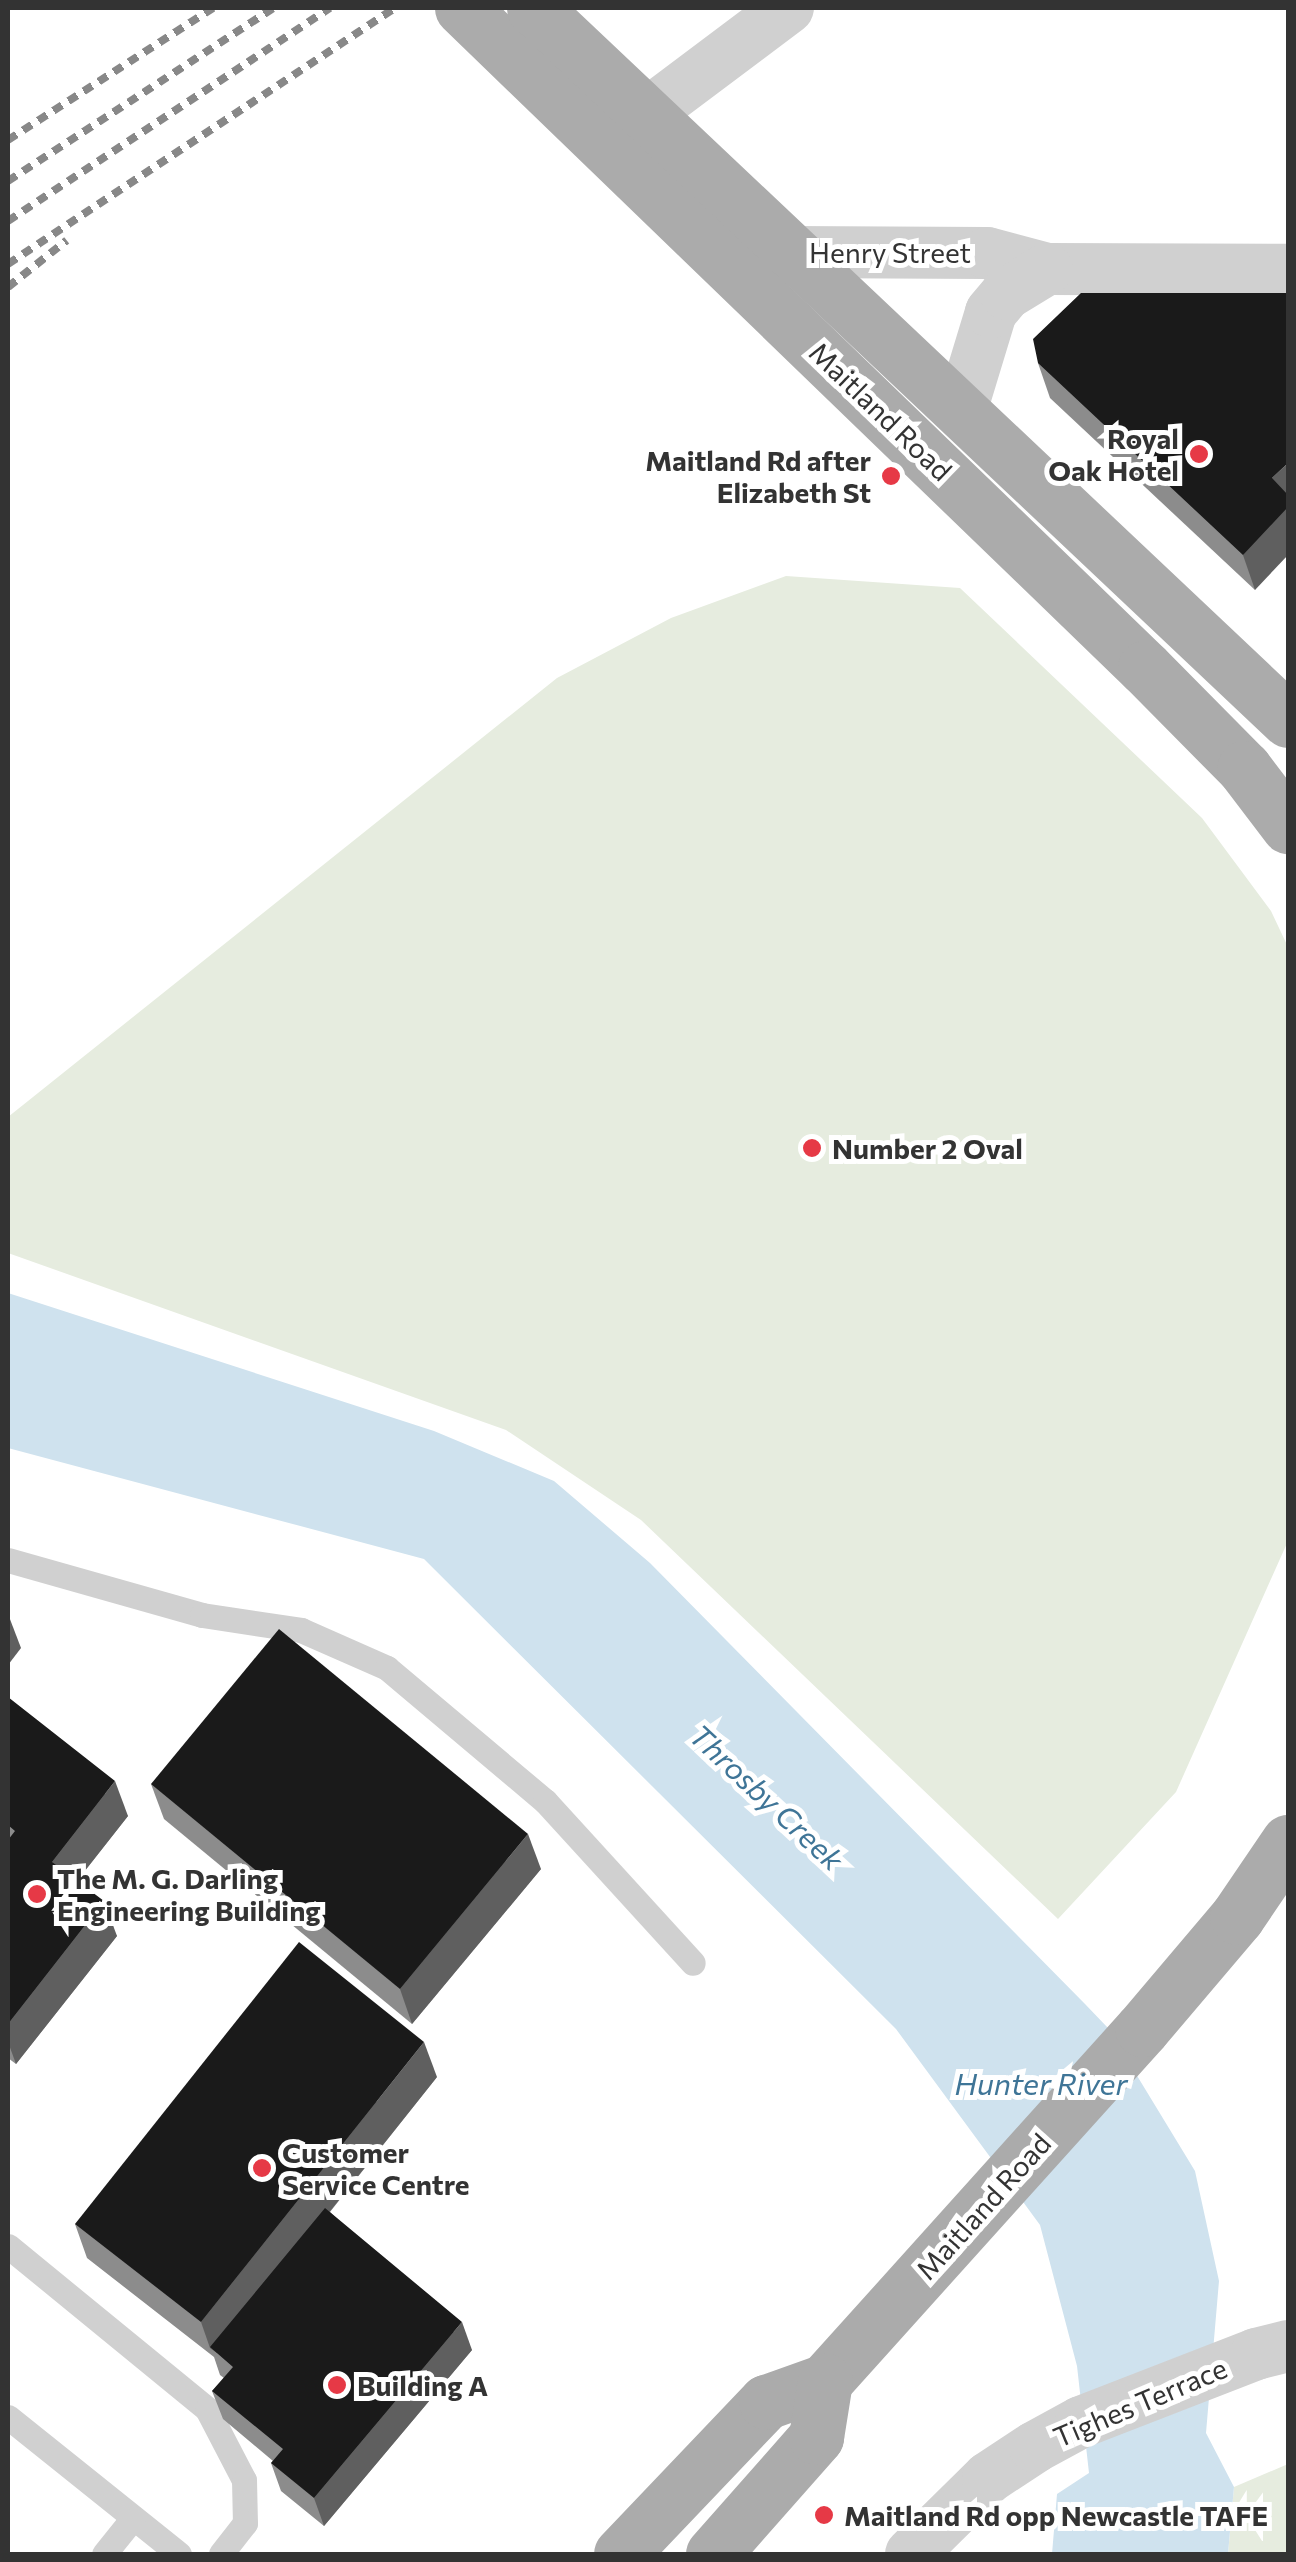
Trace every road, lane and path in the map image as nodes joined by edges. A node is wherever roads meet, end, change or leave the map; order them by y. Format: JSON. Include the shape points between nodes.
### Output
{"nodes":[{"id":1,"x":462,"y":8,"type":"edge"},
{"id":2,"x":534,"y":8,"type":"edge"},
{"id":3,"x":788,"y":8,"type":"edge"},
{"id":4,"x":648,"y":113,"type":"junction"},
{"id":5,"x":790,"y":252,"type":"junction"},
{"id":6,"x":1047,"y":270,"type":"junction"},
{"id":7,"x":1288,"y":270,"type":"edge"},
{"id":8,"x":961,"y":411,"type":"junction"},
{"id":9,"x":1288,"y":720,"type":"edge"},
{"id":10,"x":1288,"y":826,"type":"edge"},
{"id":11,"x":8,"y":1560,"type":"edge"},
{"id":12,"x":1288,"y":1842,"type":"edge"},
{"id":13,"x":693,"y":1963,"type":"dead end"},
{"id":14,"x":8,"y":2246,"type":"edge"},
{"id":15,"x":1272,"y":2350,"type":"edge"},
{"id":16,"x":825,"y":2381,"type":"junction"},
{"id":17,"x":8,"y":2418,"type":"edge"},
{"id":18,"x":133,"y":2518,"type":"junction"},
{"id":19,"x":104,"y":2554,"type":"edge"},
{"id":20,"x":179,"y":2554,"type":"edge"},
{"id":21,"x":220,"y":2554,"type":"edge"},
{"id":22,"x":621,"y":2554,"type":"edge"},
{"id":23,"x":713,"y":2554,"type":"edge"},
{"id":24,"x":912,"y":2554,"type":"edge"}],
"edges":[{"from":1,"to":10,"type":"main road","name":"Maitland Road","via":[[1145,668],[1244,768]]},
{"from":2,"to":4,"type":"main road","name":"Maitland Road"},
{"from":3,"to":4,"type":"street"},
{"from":4,"to":5,"type":"main road","name":"Maitland Road"},
{"from":5,"to":6,"type":"street","name":"Henry Street","via":[[987,253]]},
{"from":5,"to":8,"type":"main road","name":"Maitland Road"},
{"from":6,"to":7,"type":"street","name":"Henry Street"},
{"from":6,"to":8,"type":"street","via":[[1006,294],[991,312]]},
{"from":8,"to":9,"type":"main road","name":"Maitland Road"},
{"from":11,"to":13,"type":"lane","via":[[202,1615],[302,1630],[387,1668],[545,1801]]},
{"from":12,"to":16,"type":"main road","name":"Maitland Road","via":[[1237,1916],[1142,2029]]},
{"from":14,"to":21,"type":"lane","via":[[207,2410],[244,2480],[246,2523]]},
{"from":15,"to":24,"type":"street","name":"Tighes Terrace","via":[[1081,2422],[988,2478]]},
{"from":16,"to":22,"type":"main road","name":"Maitland Road","via":[[766,2402]]},
{"from":16,"to":23,"type":"main road","via":[[816,2437]]},
{"from":17,"to":18,"type":"lane"},
{"from":18,"to":19,"type":"lane"},
{"from":18,"to":20,"type":"lane"}]}
